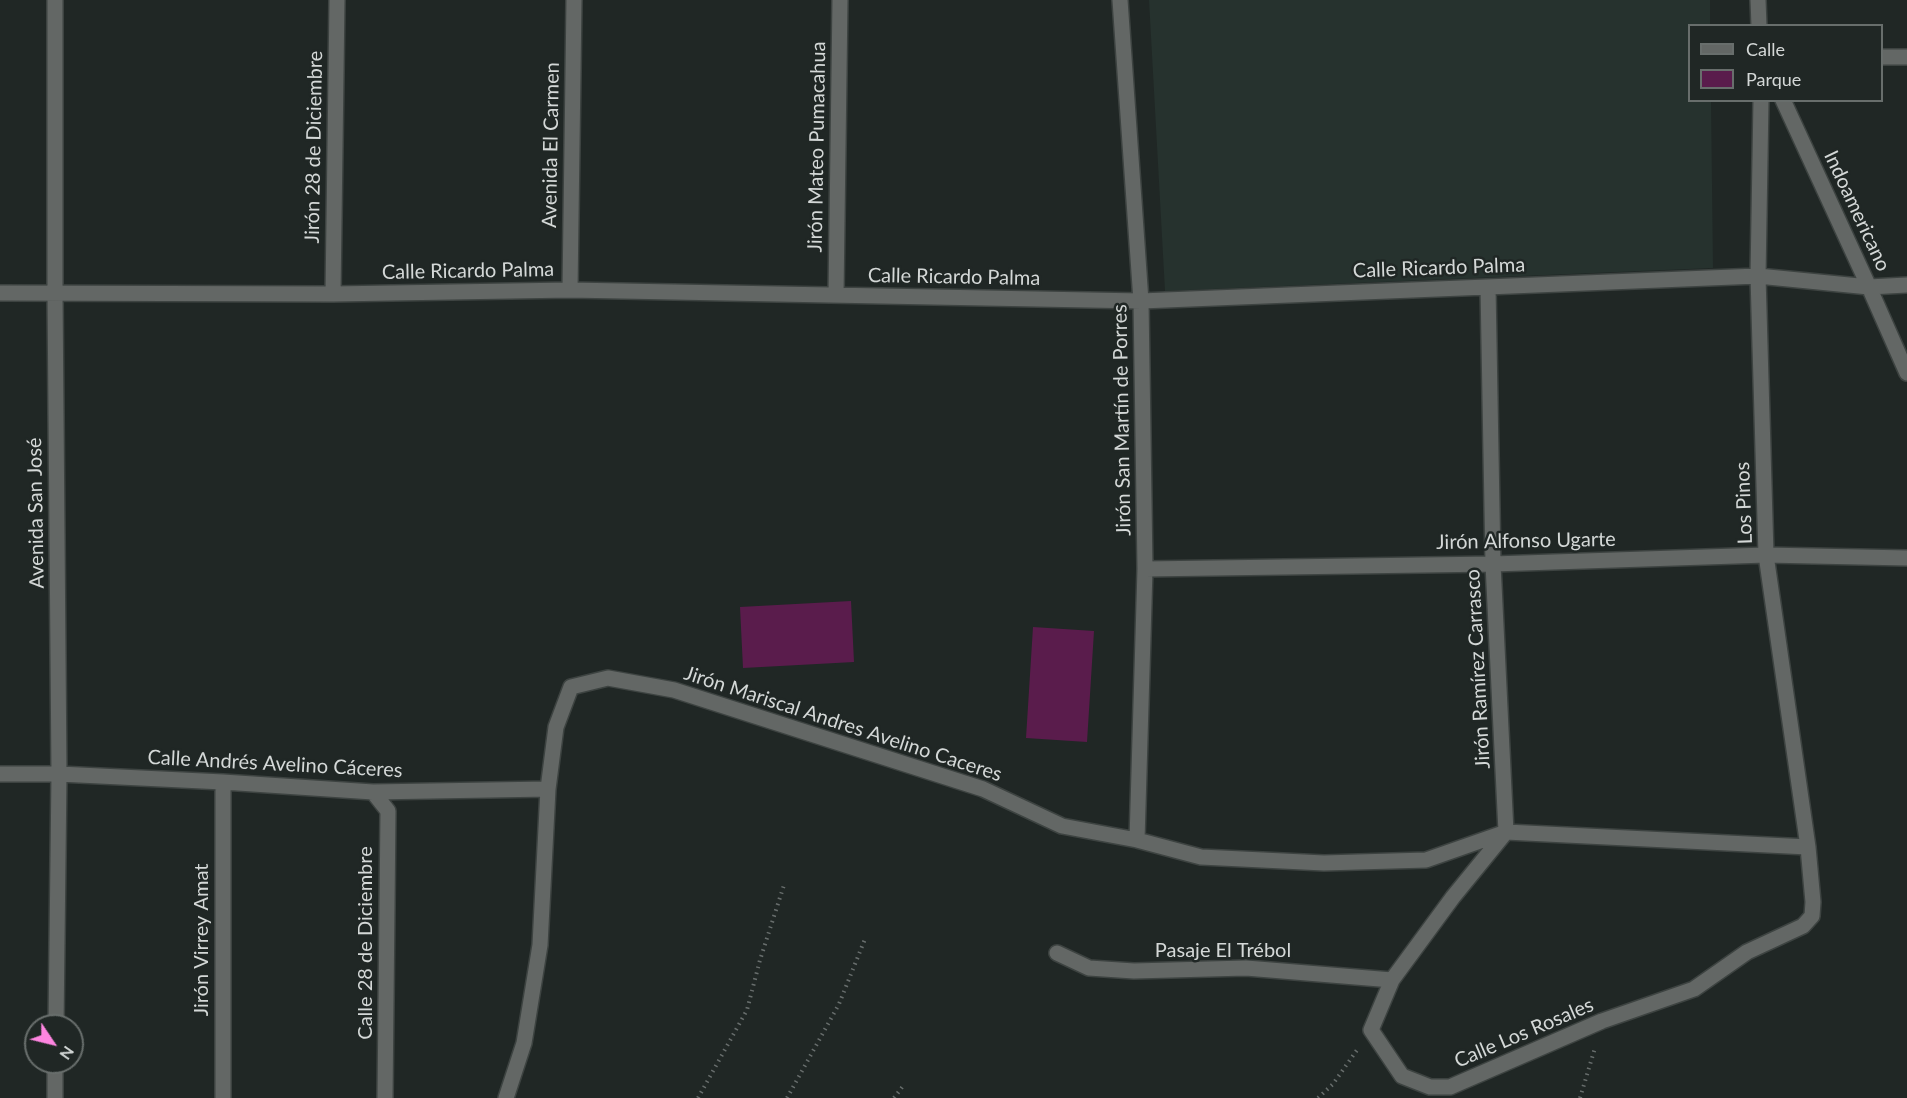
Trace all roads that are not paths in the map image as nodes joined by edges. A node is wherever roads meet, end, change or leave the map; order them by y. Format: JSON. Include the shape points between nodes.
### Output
{"nodes":[{"id":1,"x":55,"y":0,"type":"edge"},
{"id":2,"x":337,"y":0,"type":"edge"},
{"id":3,"x":574,"y":0,"type":"edge"},
{"id":4,"x":840,"y":0,"type":"edge"},
{"id":5,"x":1120,"y":0,"type":"edge"},
{"id":6,"x":1758,"y":0,"type":"edge"},
{"id":7,"x":1759,"y":24,"type":"edge"},
{"id":8,"x":1883,"y":57,"type":"edge"},
{"id":9,"x":1907,"y":57,"type":"edge"},
{"id":10,"x":1761,"y":102,"type":"edge"},
{"id":11,"x":1784,"y":102,"type":"edge"},
{"id":12,"x":1758,"y":276,"type":"junction"},
{"id":13,"x":1907,"y":285,"type":"edge"},
{"id":14,"x":1488,"y":287,"type":"junction"},
{"id":15,"x":1869,"y":287,"type":"junction"},
{"id":16,"x":570,"y":290,"type":"junction"},
{"id":17,"x":0,"y":292,"type":"edge"},
{"id":18,"x":55,"y":294,"type":"junction"},
{"id":19,"x":333,"y":294,"type":"junction"},
{"id":20,"x":836,"y":295,"type":"junction"},
{"id":21,"x":1141,"y":302,"type":"junction"},
{"id":22,"x":1907,"y":373,"type":"edge"},
{"id":23,"x":1767,"y":555,"type":"junction"},
{"id":24,"x":1907,"y":558,"type":"edge"},
{"id":25,"x":1493,"y":564,"type":"junction"},
{"id":26,"x":1145,"y":569,"type":"junction"},
{"id":27,"x":0,"y":774,"type":"edge"},
{"id":28,"x":59,"y":774,"type":"junction"},
{"id":29,"x":224,"y":782,"type":"junction"},
{"id":30,"x":548,"y":789,"type":"junction"},
{"id":31,"x":373,"y":792,"type":"junction"},
{"id":32,"x":1506,"y":832,"type":"junction"},
{"id":33,"x":1137,"y":840,"type":"junction"},
{"id":34,"x":1808,"y":847,"type":"junction"},
{"id":35,"x":1814,"y":902,"type":"joint"},
{"id":36,"x":1057,"y":953,"type":"dead end"},
{"id":37,"x":1392,"y":980,"type":"junction"},
{"id":38,"x":56,"y":1014,"type":"edge"},
{"id":39,"x":55,"y":1074,"type":"edge"},
{"id":40,"x":55,"y":1098,"type":"edge"},
{"id":41,"x":223,"y":1098,"type":"edge"},
{"id":42,"x":385,"y":1098,"type":"edge"},
{"id":43,"x":506,"y":1098,"type":"edge"}],
"edges":[{"from":1,"to":18,"type":"street","name":"Avenida San José"},
{"from":2,"to":19,"type":"street","name":"Jirón 28 de Diciembre"},
{"from":3,"to":16,"type":"street","name":"Avenida El Carmen"},
{"from":4,"to":20,"type":"street","name":"Jirón Mateo Pumacahua"},
{"from":5,"to":21,"type":"street","name":"Jirón San Martín de Porres"},
{"from":6,"to":7,"type":"street"},
{"from":8,"to":9,"type":"street"},
{"from":10,"to":12,"type":"street","name":"Los Pinos"},
{"from":11,"to":15,"type":"street","name":"Indoamericano"},
{"from":12,"to":14,"type":"street","name":"Calle Ricardo Palma"},
{"from":12,"to":15,"type":"street","name":"Calle Ricardo Palma"},
{"from":12,"to":23,"type":"street","name":"Los Pinos"},
{"from":13,"to":15,"type":"street","name":"Calle Ricardo Palma"},
{"from":14,"to":21,"type":"street","name":"Calle Ricardo Palma"},
{"from":14,"to":25,"type":"street","name":"Jirón Ramírez Carrasco"},
{"from":15,"to":22,"type":"street","name":"Indoamericano"},
{"from":16,"to":19,"type":"street","name":"Calle Ricardo Palma"},
{"from":16,"to":20,"type":"street","name":"Calle Ricardo Palma"},
{"from":17,"to":18,"type":"street","name":"Calle Ricardo Palma"},
{"from":18,"to":19,"type":"street","name":"Calle Ricardo Palma"},
{"from":18,"to":28,"type":"street","name":"Avenida San José"},
{"from":20,"to":21,"type":"street","name":"Calle Ricardo Palma"},
{"from":21,"to":26,"type":"street","name":"Jirón San Martín de Porres"},
{"from":23,"to":24,"type":"street","name":"Jirón Alfonso Ugarte"},
{"from":23,"to":25,"type":"street","name":"Jirón Alfonso Ugarte"},
{"from":23,"to":34,"type":"street","name":"Los Pinos"},
{"from":25,"to":26,"type":"street","name":"Jirón Alfonso Ugarte"},
{"from":25,"to":32,"type":"street","name":"Jirón Ramírez Carrasco"},
{"from":26,"to":33,"type":"street","name":"Jirón San Martín de Porres"},
{"from":27,"to":28,"type":"street","name":"Calle Andrés Avelino Cáceres"},
{"from":28,"to":29,"type":"street","name":"Calle Andrés Avelino Cáceres"},
{"from":28,"to":38,"type":"street","name":"Avenida San José"},
{"from":29,"to":31,"type":"street","name":"Calle Andrés Avelino Cáceres"},
{"from":29,"to":41,"type":"street","name":"Jirón Virrey Amat"},
{"from":30,"to":31,"type":"street","name":"Calle Andrés Avelino Cáceres"},
{"from":30,"to":33,"type":"street","name":"Jirón Mariscal Andres Avelino Caceres","via":[[556,727],[571,687],[608,678],[674,690],[983,789],[1062,826]]},
{"from":30,"to":43,"type":"street","via":[[540,945],[524,1043]]},
{"from":31,"to":42,"type":"street","name":"Calle 28 de Diciembre","via":[[388,811]]},
{"from":32,"to":33,"type":"street","name":"Jirón Mariscal Andres Avelino Caceres","via":[[1426,860],[1324,863],[1201,857]]},
{"from":32,"to":34,"type":"street","name":"Jirón Mariscal Andres Avelino Caceres"},
{"from":32,"to":37,"type":"street"},
{"from":34,"to":35,"type":"street","name":"Los Pinos"},
{"from":35,"to":37,"type":"street","name":"Calle Los Rosales","via":[[1812,916],[1803,926],[1747,952],[1694,989],[1602,1021],[1450,1087],[1430,1087],[1402,1076],[1371,1030]]},
{"from":36,"to":37,"type":"street","name":"Pasaje El Trébol","via":[[1089,968],[1246,968]]},
{"from":39,"to":40,"type":"street"}]}
